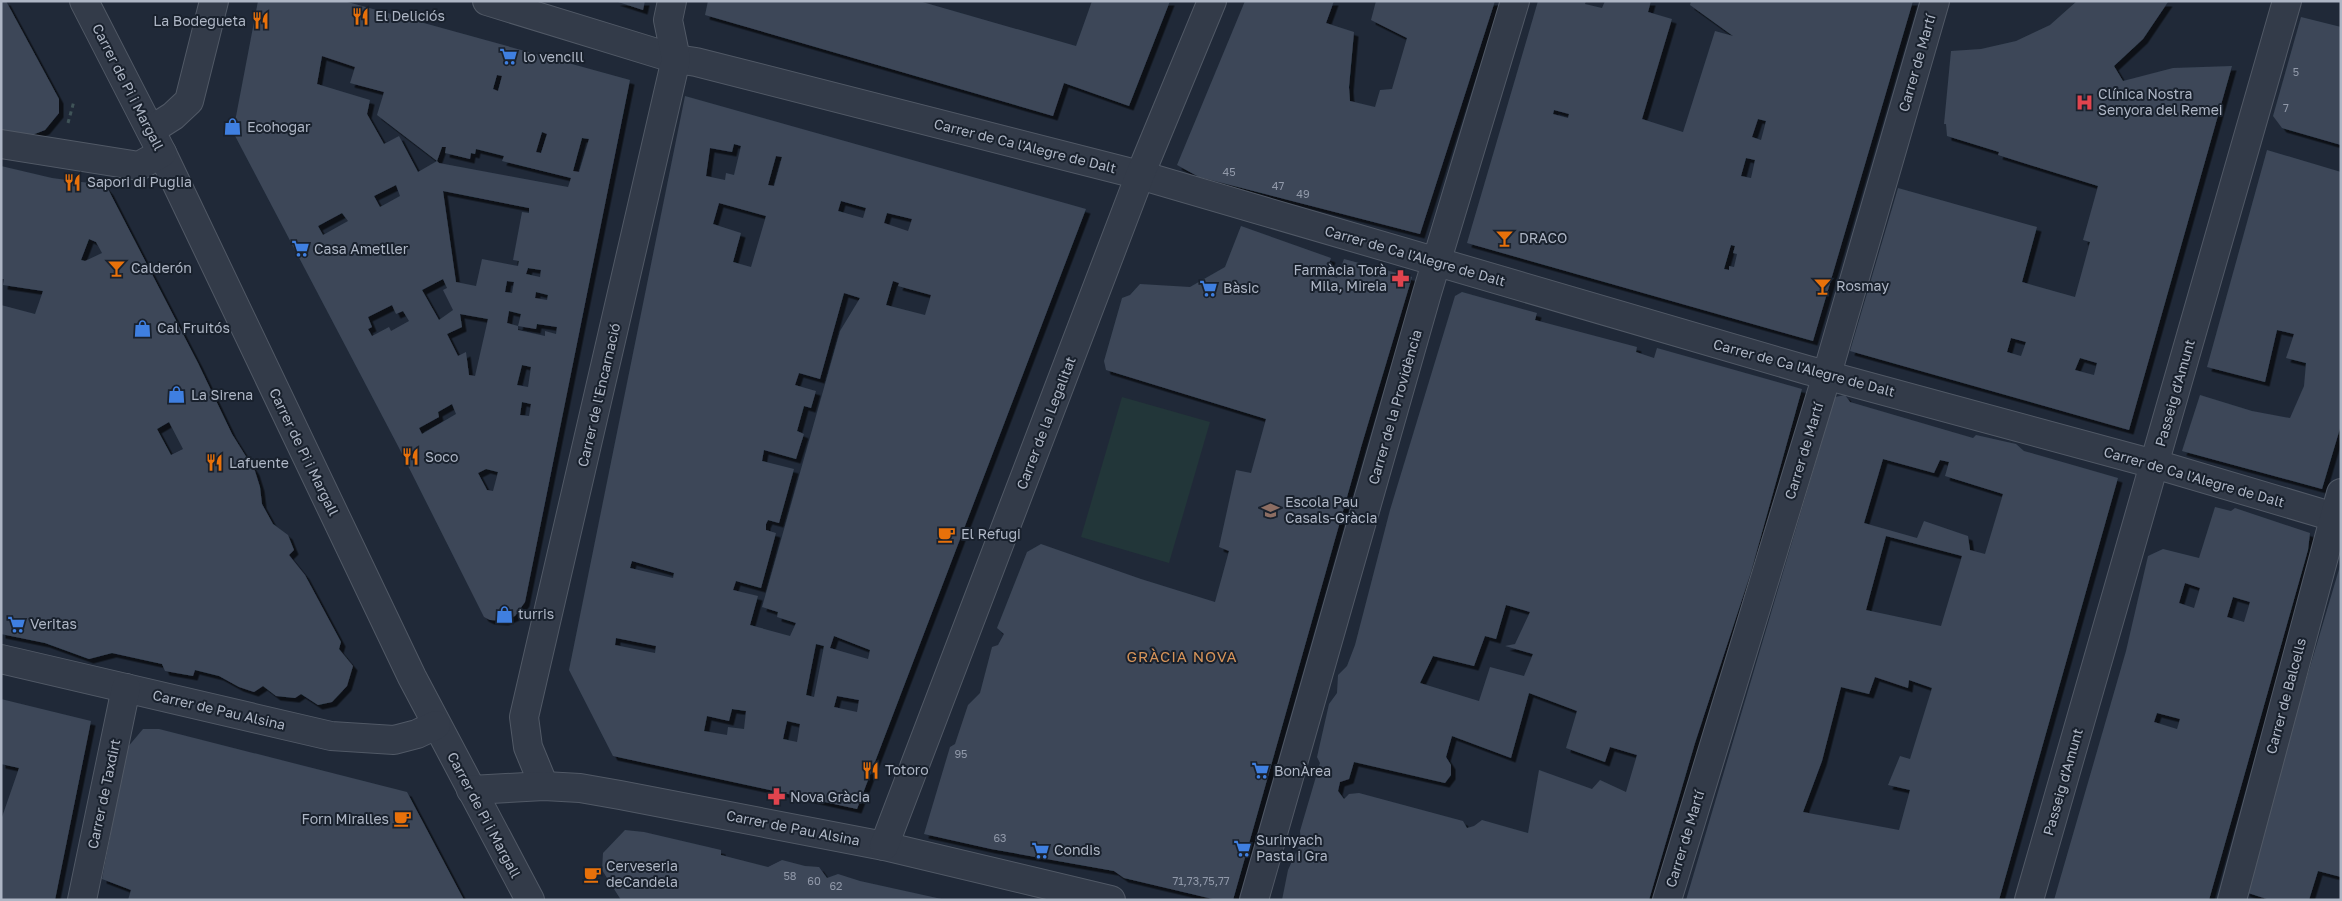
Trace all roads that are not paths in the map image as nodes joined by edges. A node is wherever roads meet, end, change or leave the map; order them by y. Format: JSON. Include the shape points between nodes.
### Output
{"nodes":[{"id":1,"x":84,"y":1,"type":"edge"},
{"id":2,"x":214,"y":1,"type":"edge"},
{"id":3,"x":487,"y":1,"type":"edge"},
{"id":4,"x":672,"y":1,"type":"edge"},
{"id":5,"x":1212,"y":1,"type":"edge"},
{"id":6,"x":1515,"y":1,"type":"edge"},
{"id":7,"x":1935,"y":1,"type":"edge"},
{"id":8,"x":2287,"y":1,"type":"edge"},
{"id":9,"x":676,"y":59,"type":"junction"},
{"id":10,"x":156,"y":141,"type":"junction"},
{"id":11,"x":1,"y":144,"type":"edge"},
{"id":12,"x":1140,"y":175,"type":"junction"},
{"id":13,"x":1437,"y":262,"type":"junction"},
{"id":14,"x":1827,"y":374,"type":"junction"},
{"id":15,"x":2155,"y":464,"type":"junction"},
{"id":16,"x":2338,"y":509,"type":"edge"},
{"id":17,"x":1,"y":659,"type":"edge"},
{"id":18,"x":126,"y":688,"type":"junction"},
{"id":19,"x":436,"y":725,"type":"junction"},
{"id":20,"x":544,"y":786,"type":"junction"},
{"id":21,"x":471,"y":790,"type":"junction"},
{"id":22,"x":884,"y":846,"type":"junction"},
{"id":23,"x":82,"y":900,"type":"edge"},
{"id":24,"x":530,"y":900,"type":"edge"},
{"id":25,"x":1111,"y":900,"type":"edge"},
{"id":26,"x":1254,"y":900,"type":"edge"},
{"id":27,"x":1667,"y":900,"type":"edge"},
{"id":28,"x":2029,"y":900,"type":"edge"},
{"id":29,"x":2232,"y":900,"type":"edge"}],
"edges":[{"from":1,"to":10,"type":"street","name":"Carrer de Pi i Margall"},
{"from":2,"to":10,"type":"street","via":[[189,101],[173,116]]},
{"from":3,"to":9,"type":"street","name":"Carrer de Ca l'Alegre de Dalt"},
{"from":4,"to":9,"type":"street","name":"Carrer de l'Encarnació","via":[[668,20]]},
{"from":5,"to":12,"type":"street","name":"Carrer de la Legalitat"},
{"from":6,"to":13,"type":"street","name":"Carrer de la Providència"},
{"from":7,"to":14,"type":"street","name":"Carrer de Martí"},
{"from":8,"to":15,"type":"street","name":"Passeig d'Amunt"},
{"from":9,"to":12,"type":"street","name":"Carrer de Ca l'Alegre de Dalt"},
{"from":9,"to":20,"type":"street","name":"Carrer de l'Encarnació","via":[[524,717],[528,747]]},
{"from":10,"to":11,"type":"street","via":[[139,166]]},
{"from":10,"to":19,"type":"street","name":"Carrer de Pi i Margall"},
{"from":12,"to":13,"type":"street","name":"Carrer de Ca l'Alegre de Dalt"},
{"from":12,"to":22,"type":"street","name":"Carrer de la Legalitat"},
{"from":13,"to":14,"type":"street","name":"Carrer de Ca l'Alegre de Dalt"},
{"from":13,"to":26,"type":"street","name":"Carrer de la Providència"},
{"from":14,"to":15,"type":"street","name":"Carrer de Ca l'Alegre de Dalt"},
{"from":14,"to":27,"type":"street","name":"Carrer de Martí"},
{"from":15,"to":16,"type":"street","name":"Carrer de Ca l'Alegre de Dalt"},
{"from":15,"to":28,"type":"street","name":"Passeig d'Amunt"},
{"from":16,"to":29,"type":"street","name":"Carrer de Balcells"},
{"from":17,"to":18,"type":"street","name":"Carrer de Pau Alsina"},
{"from":18,"to":19,"type":"street","name":"Carrer de Pau Alsina","via":[[331,736],[394,740]]},
{"from":18,"to":23,"type":"street","name":"Carrer de Taxdirt"},
{"from":19,"to":21,"type":"street","name":"Carrer de Pi i Margall"},
{"from":20,"to":21,"type":"street","name":"Carrer de Pau Alsina"},
{"from":20,"to":22,"type":"street","name":"Carrer de Pau Alsina","via":[[620,795]]},
{"from":21,"to":24,"type":"street","name":"Carrer de Pi i Margall"},
{"from":22,"to":25,"type":"street","name":"Carrer de Pau Alsina"}]}
